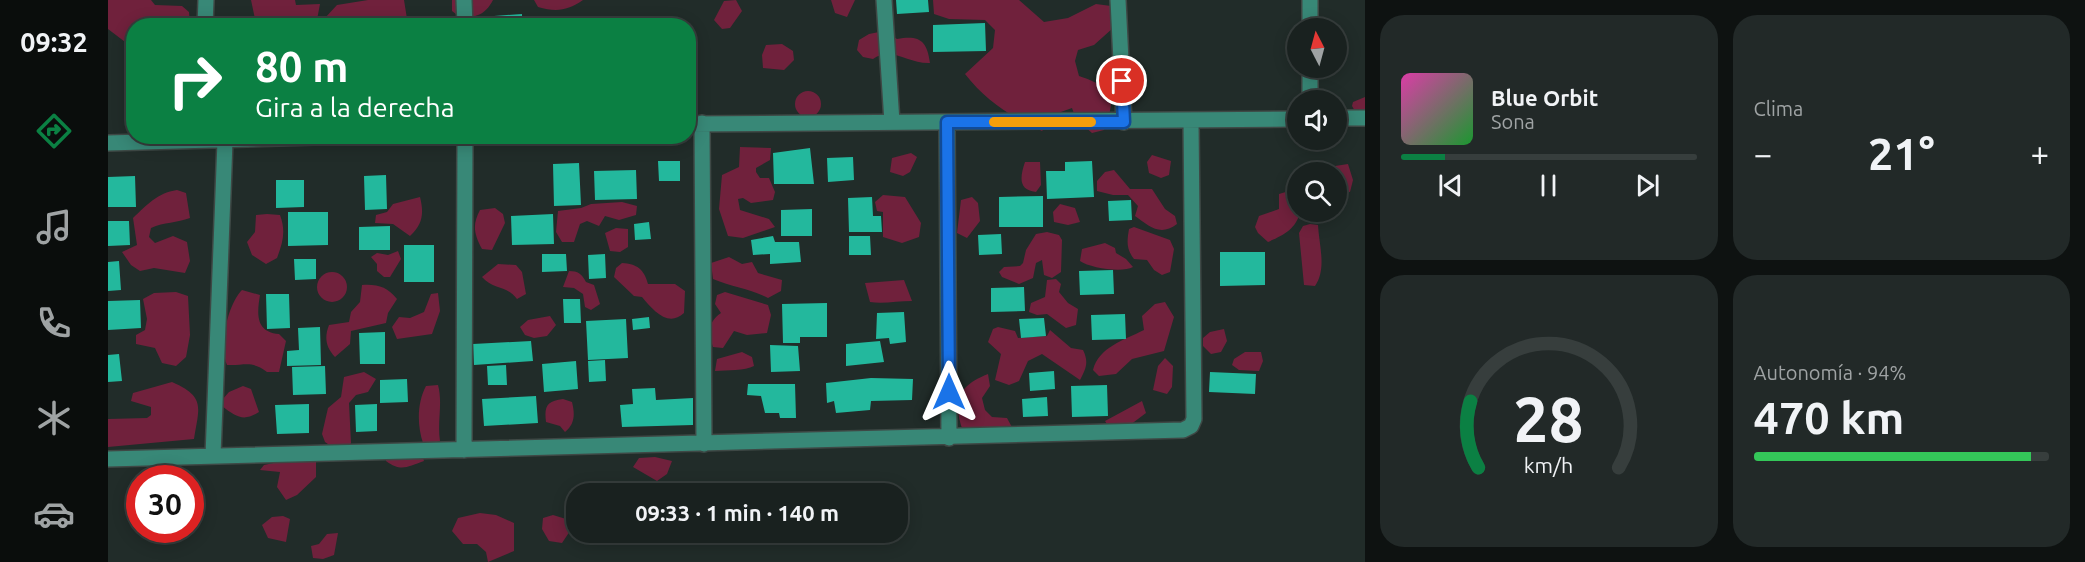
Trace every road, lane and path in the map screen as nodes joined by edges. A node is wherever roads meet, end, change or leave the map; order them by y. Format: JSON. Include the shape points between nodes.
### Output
{"nodes":[{"id":1,"x":206,"y":0,"type":"edge"},
{"id":2,"x":464,"y":0,"type":"edge"},
{"id":3,"x":884,"y":0,"type":"edge"},
{"id":4,"x":1118,"y":0,"type":"edge"},
{"id":5,"x":1310,"y":0,"type":"edge"},
{"id":6,"x":205,"y":18,"type":"edge"},
{"id":7,"x":465,"y":18,"type":"edge"},
{"id":8,"x":1310,"y":18,"type":"edge"},
{"id":9,"x":1347,"y":118,"type":"edge"},
{"id":10,"x":1365,"y":118,"type":"edge"},
{"id":11,"x":1287,"y":119,"type":"edge"},
{"id":12,"x":1191,"y":121,"type":"junction"},
{"id":13,"x":892,"y":122,"type":"junction"},
{"id":14,"x":947,"y":122,"type":"junction"},
{"id":15,"x":1124,"y":122,"type":"junction"},
{"id":16,"x":696,"y":124,"type":"edge"},
{"id":17,"x":126,"y":142,"type":"edge"},
{"id":18,"x":108,"y":143,"type":"edge"},
{"id":19,"x":225,"y":144,"type":"edge"},
{"id":20,"x":465,"y":144,"type":"edge"},
{"id":21,"x":696,"y":144,"type":"edge"},
{"id":22,"x":949,"y":438,"type":"junction"},
{"id":23,"x":704,"y":444,"type":"junction"},
{"id":24,"x":464,"y":450,"type":"junction"},
{"id":25,"x":213,"y":456,"type":"junction"},
{"id":26,"x":108,"y":459,"type":"edge"}],
"edges":[{"from":1,"to":6,"type":"street"},
{"from":2,"to":7,"type":"street"},
{"from":3,"to":13,"type":"street"},
{"from":4,"to":15,"type":"street"},
{"from":5,"to":8,"type":"street"},
{"from":9,"to":10,"type":"street"},
{"from":11,"to":12,"type":"street"},
{"from":12,"to":15,"type":"street"},
{"from":12,"to":22,"type":"street","via":[[1193,423],[1183,430]]},
{"from":13,"to":14,"type":"street"},
{"from":13,"to":16,"type":"street"},
{"from":14,"to":15,"type":"street"},
{"from":14,"to":22,"type":"street"},
{"from":17,"to":18,"type":"street"},
{"from":19,"to":25,"type":"street"},
{"from":20,"to":24,"type":"street"},
{"from":21,"to":23,"type":"street"},
{"from":22,"to":23,"type":"street"},
{"from":23,"to":24,"type":"street"},
{"from":24,"to":25,"type":"street"},
{"from":25,"to":26,"type":"street"}]}
